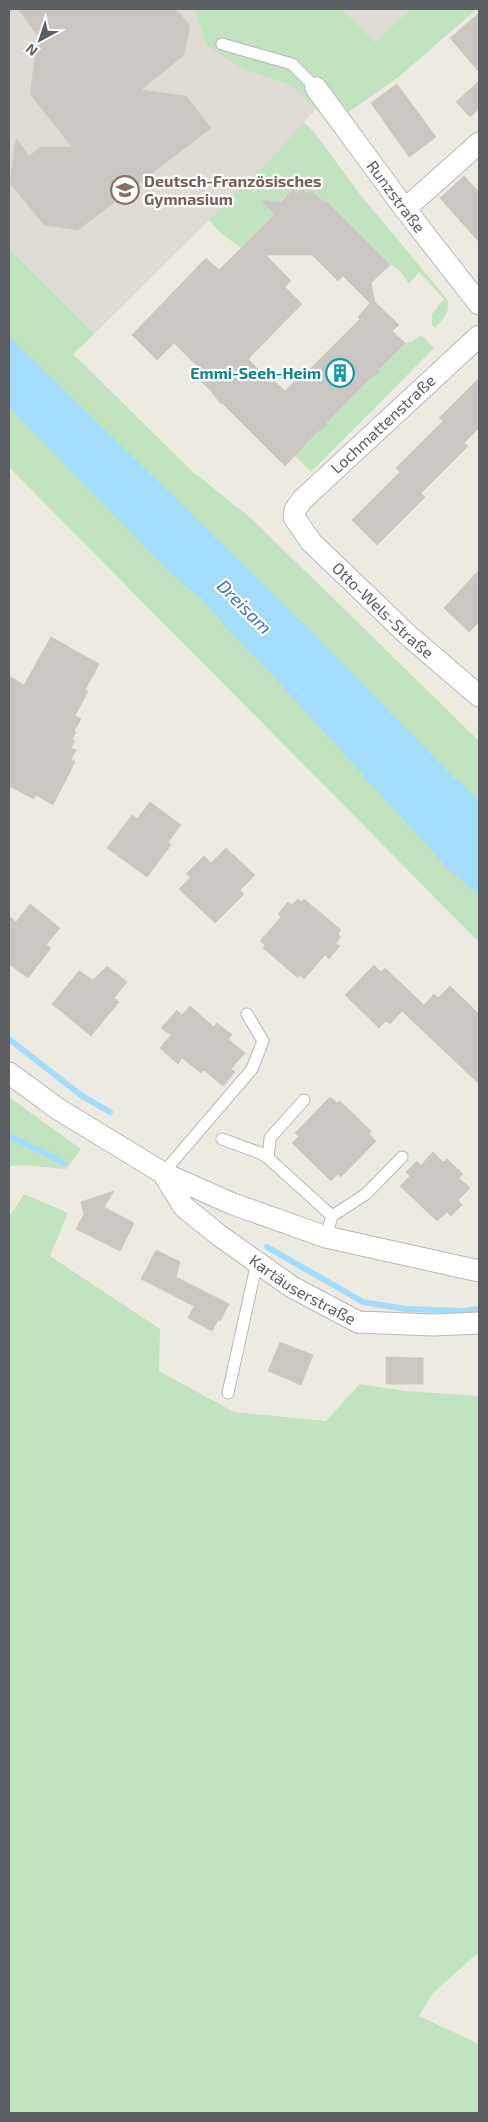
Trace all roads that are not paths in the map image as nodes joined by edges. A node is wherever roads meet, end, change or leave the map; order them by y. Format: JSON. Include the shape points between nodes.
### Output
{"nodes":[{"id":1,"x":222,"y":44,"type":"dead end"},
{"id":2,"x":316,"y":88,"type":"joint"},
{"id":3,"x":479,"y":143,"type":"edge"},
{"id":4,"x":405,"y":208,"type":"junction"},
{"id":5,"x":479,"y":304,"type":"edge"},
{"id":6,"x":479,"y":336,"type":"edge"},
{"id":7,"x":294,"y":517,"type":"joint"},
{"id":8,"x":479,"y":696,"type":"edge"},
{"id":9,"x":247,"y":1014,"type":"dead end"},
{"id":10,"x":9,"y":1073,"type":"edge"},
{"id":11,"x":304,"y":1100,"type":"dead end"},
{"id":12,"x":222,"y":1139,"type":"dead end"},
{"id":13,"x":402,"y":1157,"type":"dead end"},
{"id":14,"x":268,"y":1158,"type":"junction"},
{"id":15,"x":163,"y":1173,"type":"junction"},
{"id":16,"x":332,"y":1216,"type":"junction"},
{"id":17,"x":326,"y":1237,"type":"junction"},
{"id":18,"x":257,"y":1262,"type":"junction"},
{"id":19,"x":479,"y":1272,"type":"edge"},
{"id":20,"x":479,"y":1323,"type":"edge"},
{"id":21,"x":228,"y":1393,"type":"dead end"}],
"edges":[{"from":1,"to":2,"type":"lane","via":[[292,64]]},
{"from":2,"to":4,"type":"street","name":"Runzstraße"},
{"from":3,"to":4,"type":"street"},
{"from":4,"to":5,"type":"street","name":"Runzstraße"},
{"from":6,"to":7,"type":"street","name":"Lochmattenstraße","via":[[302,500]]},
{"from":7,"to":8,"type":"street","name":"Otto-Wels-Straße","via":[[311,542],[409,636]]},
{"from":9,"to":15,"type":"lane","via":[[263,1041],[252,1069]]},
{"from":10,"to":15,"type":"street","name":"Kartäuserstraße","via":[[58,1110]]},
{"from":11,"to":14,"type":"lane","via":[[270,1138]]},
{"from":12,"to":14,"type":"lane"},
{"from":13,"to":16,"type":"lane","via":[[366,1194]]},
{"from":14,"to":16,"type":"lane"},
{"from":15,"to":17,"type":"street","name":"Kartäuserstraße","via":[[233,1204]]},
{"from":15,"to":18,"type":"street","name":"Kartäuserstraße","via":[[184,1207]]},
{"from":16,"to":17,"type":"lane"},
{"from":17,"to":19,"type":"street","name":"Kartäuserstraße"},
{"from":18,"to":20,"type":"street","name":"Kartäuserstraße","via":[[292,1287],[358,1322]]},
{"from":18,"to":21,"type":"lane"}]}
